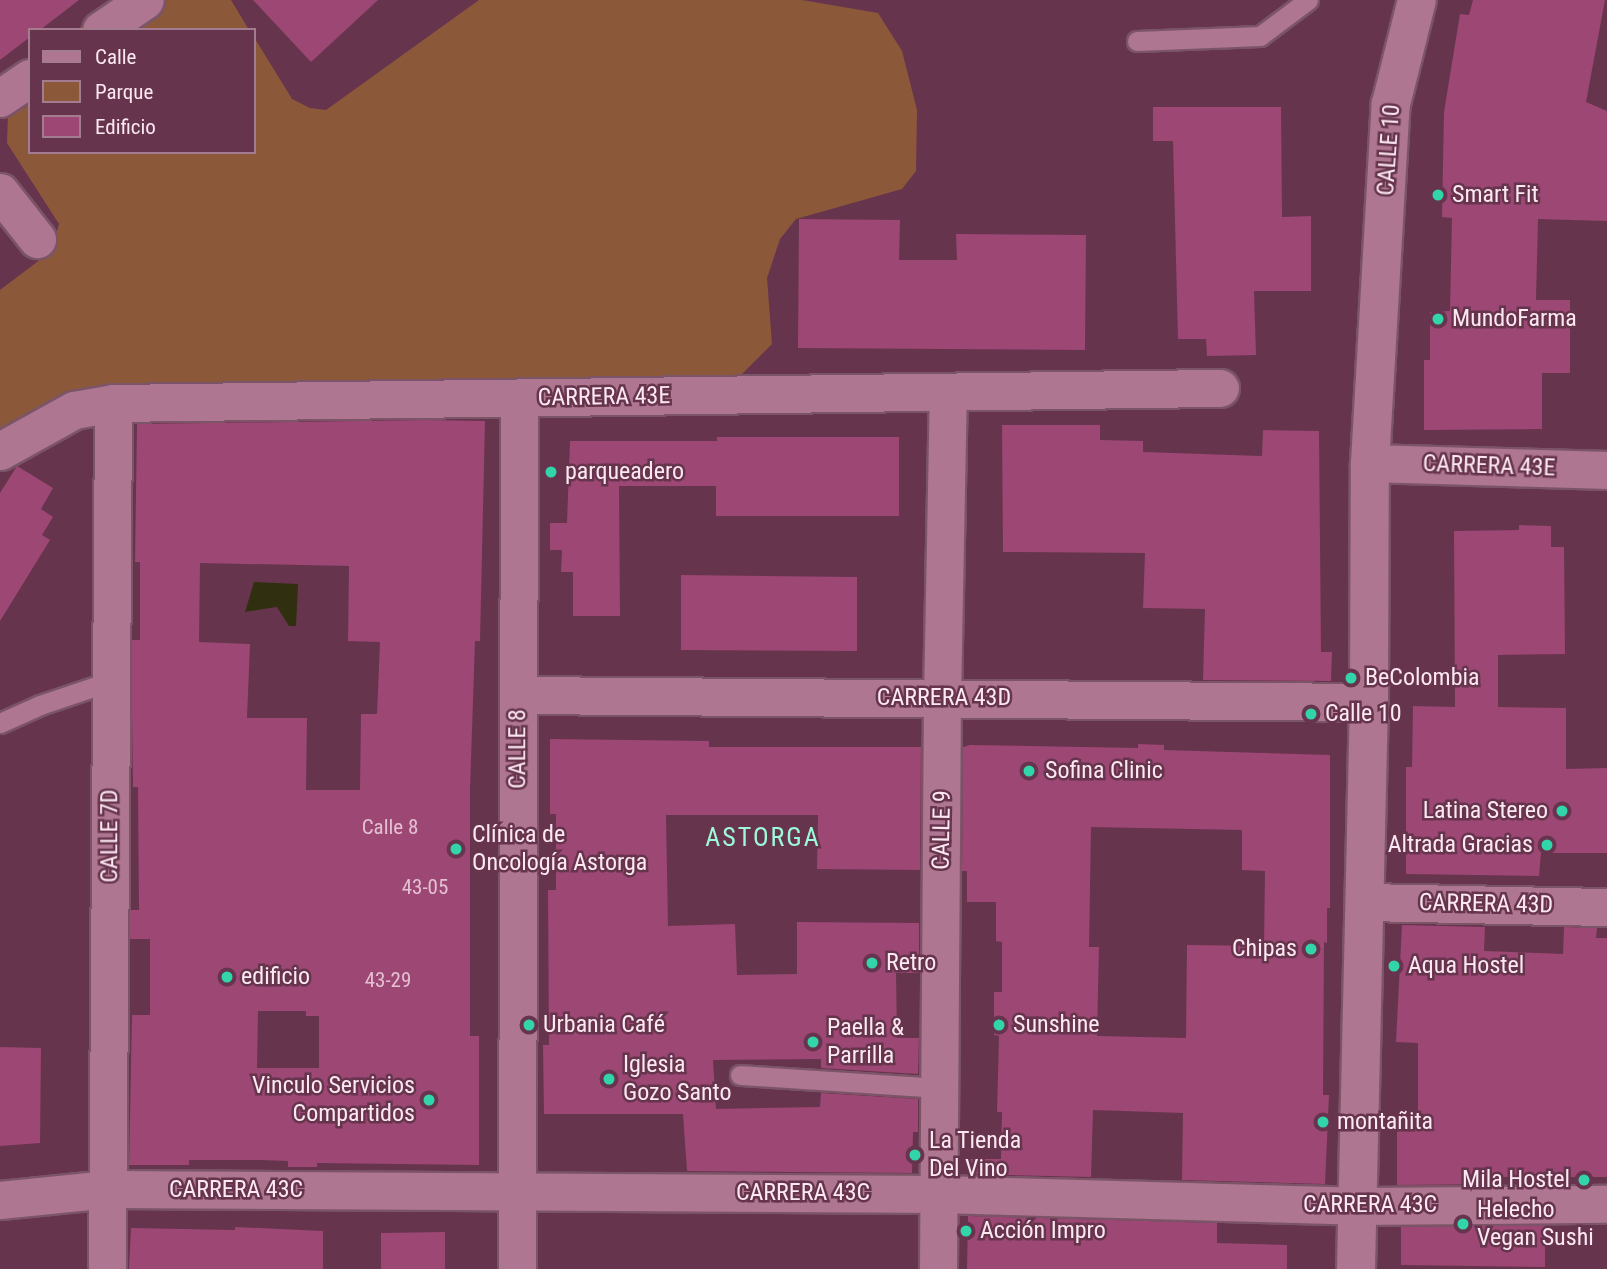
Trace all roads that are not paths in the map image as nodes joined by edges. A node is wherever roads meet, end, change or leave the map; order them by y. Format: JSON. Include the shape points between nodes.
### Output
{"nodes":[{"id":1,"x":145,"y":0,"type":"edge"},
{"id":2,"x":1308,"y":0,"type":"edge"},
{"id":3,"x":1416,"y":0,"type":"edge"},
{"id":4,"x":104,"y":28,"type":"edge"},
{"id":5,"x":1137,"y":41,"type":"dead end"},
{"id":6,"x":28,"y":79,"type":"edge"},
{"id":7,"x":0,"y":98,"type":"edge"},
{"id":8,"x":0,"y":192,"type":"edge"},
{"id":9,"x":37,"y":239,"type":"dead end"},
{"id":10,"x":1220,"y":388,"type":"dead end"},
{"id":11,"x":948,"y":392,"type":"junction"},
{"id":12,"x":519,"y":397,"type":"junction"},
{"id":13,"x":113,"y":403,"type":"junction"},
{"id":14,"x":0,"y":451,"type":"edge"},
{"id":15,"x":1370,"y":463,"type":"junction"},
{"id":16,"x":1607,"y":470,"type":"edge"},
{"id":17,"x":111,"y":681,"type":"junction"},
{"id":18,"x":519,"y":695,"type":"junction"},
{"id":19,"x":942,"y":698,"type":"junction"},
{"id":20,"x":1369,"y":702,"type":"junction"},
{"id":21,"x":0,"y":723,"type":"edge"},
{"id":22,"x":1365,"y":902,"type":"junction"},
{"id":23,"x":1607,"y":907,"type":"edge"},
{"id":24,"x":740,"y":1076,"type":"dead end"},
{"id":25,"x":939,"y":1088,"type":"junction"},
{"id":26,"x":108,"y":1189,"type":"junction"},
{"id":27,"x":517,"y":1192,"type":"junction"},
{"id":28,"x":939,"y":1194,"type":"junction"},
{"id":29,"x":0,"y":1200,"type":"edge"},
{"id":30,"x":1607,"y":1204,"type":"edge"},
{"id":31,"x":1357,"y":1206,"type":"junction"},
{"id":32,"x":107,"y":1269,"type":"edge"},
{"id":33,"x":517,"y":1269,"type":"edge"},
{"id":34,"x":938,"y":1269,"type":"edge"},
{"id":35,"x":1356,"y":1269,"type":"edge"}],
"edges":[{"from":1,"to":4,"type":"street"},
{"from":2,"to":5,"type":"lane","via":[[1260,36]]},
{"from":3,"to":15,"type":"main road","name":"CALLE 10","via":[[1391,104]]},
{"from":6,"to":7,"type":"street"},
{"from":8,"to":9,"type":"street"},
{"from":10,"to":11,"type":"street","name":"CARRERA 43E"},
{"from":11,"to":12,"type":"street","name":"CARRERA 43E"},
{"from":11,"to":19,"type":"street","name":"CALLE 9"},
{"from":12,"to":13,"type":"street","name":"CARRERA 43E"},
{"from":12,"to":18,"type":"street","name":"CALLE 8"},
{"from":13,"to":14,"type":"street","name":"CARRERA 43E","via":[[74,410]]},
{"from":13,"to":17,"type":"street","name":"CALLE 7D"},
{"from":15,"to":16,"type":"street","name":"CARRERA 43E"},
{"from":15,"to":20,"type":"main road","name":"CALLE 10"},
{"from":17,"to":21,"type":"lane"},
{"from":17,"to":26,"type":"street","name":"CALLE 7D"},
{"from":18,"to":19,"type":"street","name":"CARRERA 43D"},
{"from":18,"to":27,"type":"street","name":"CALLE 8"},
{"from":19,"to":20,"type":"street","name":"CARRERA 43D"},
{"from":19,"to":25,"type":"street","name":"CALLE 9"},
{"from":20,"to":22,"type":"main road","name":"CALLE 10"},
{"from":22,"to":23,"type":"street","name":"CARRERA 43D"},
{"from":22,"to":31,"type":"main road","name":"CALLE 10"},
{"from":24,"to":25,"type":"lane"},
{"from":25,"to":28,"type":"street","name":"CALLE 9"},
{"from":26,"to":27,"type":"street","name":"CARRERA 43C"},
{"from":26,"to":29,"type":"street","name":"CARRERA 43C"},
{"from":26,"to":32,"type":"street","name":"CALLE 7D"},
{"from":27,"to":28,"type":"street","name":"CARRERA 43C"},
{"from":27,"to":33,"type":"street","name":"CALLE 8"},
{"from":28,"to":31,"type":"street","name":"CARRERA 43C"},
{"from":28,"to":34,"type":"street","name":"CALLE 9"},
{"from":30,"to":31,"type":"street","name":"CARRERA 43C"},
{"from":31,"to":35,"type":"main road","name":"CALLE 10"}]}
